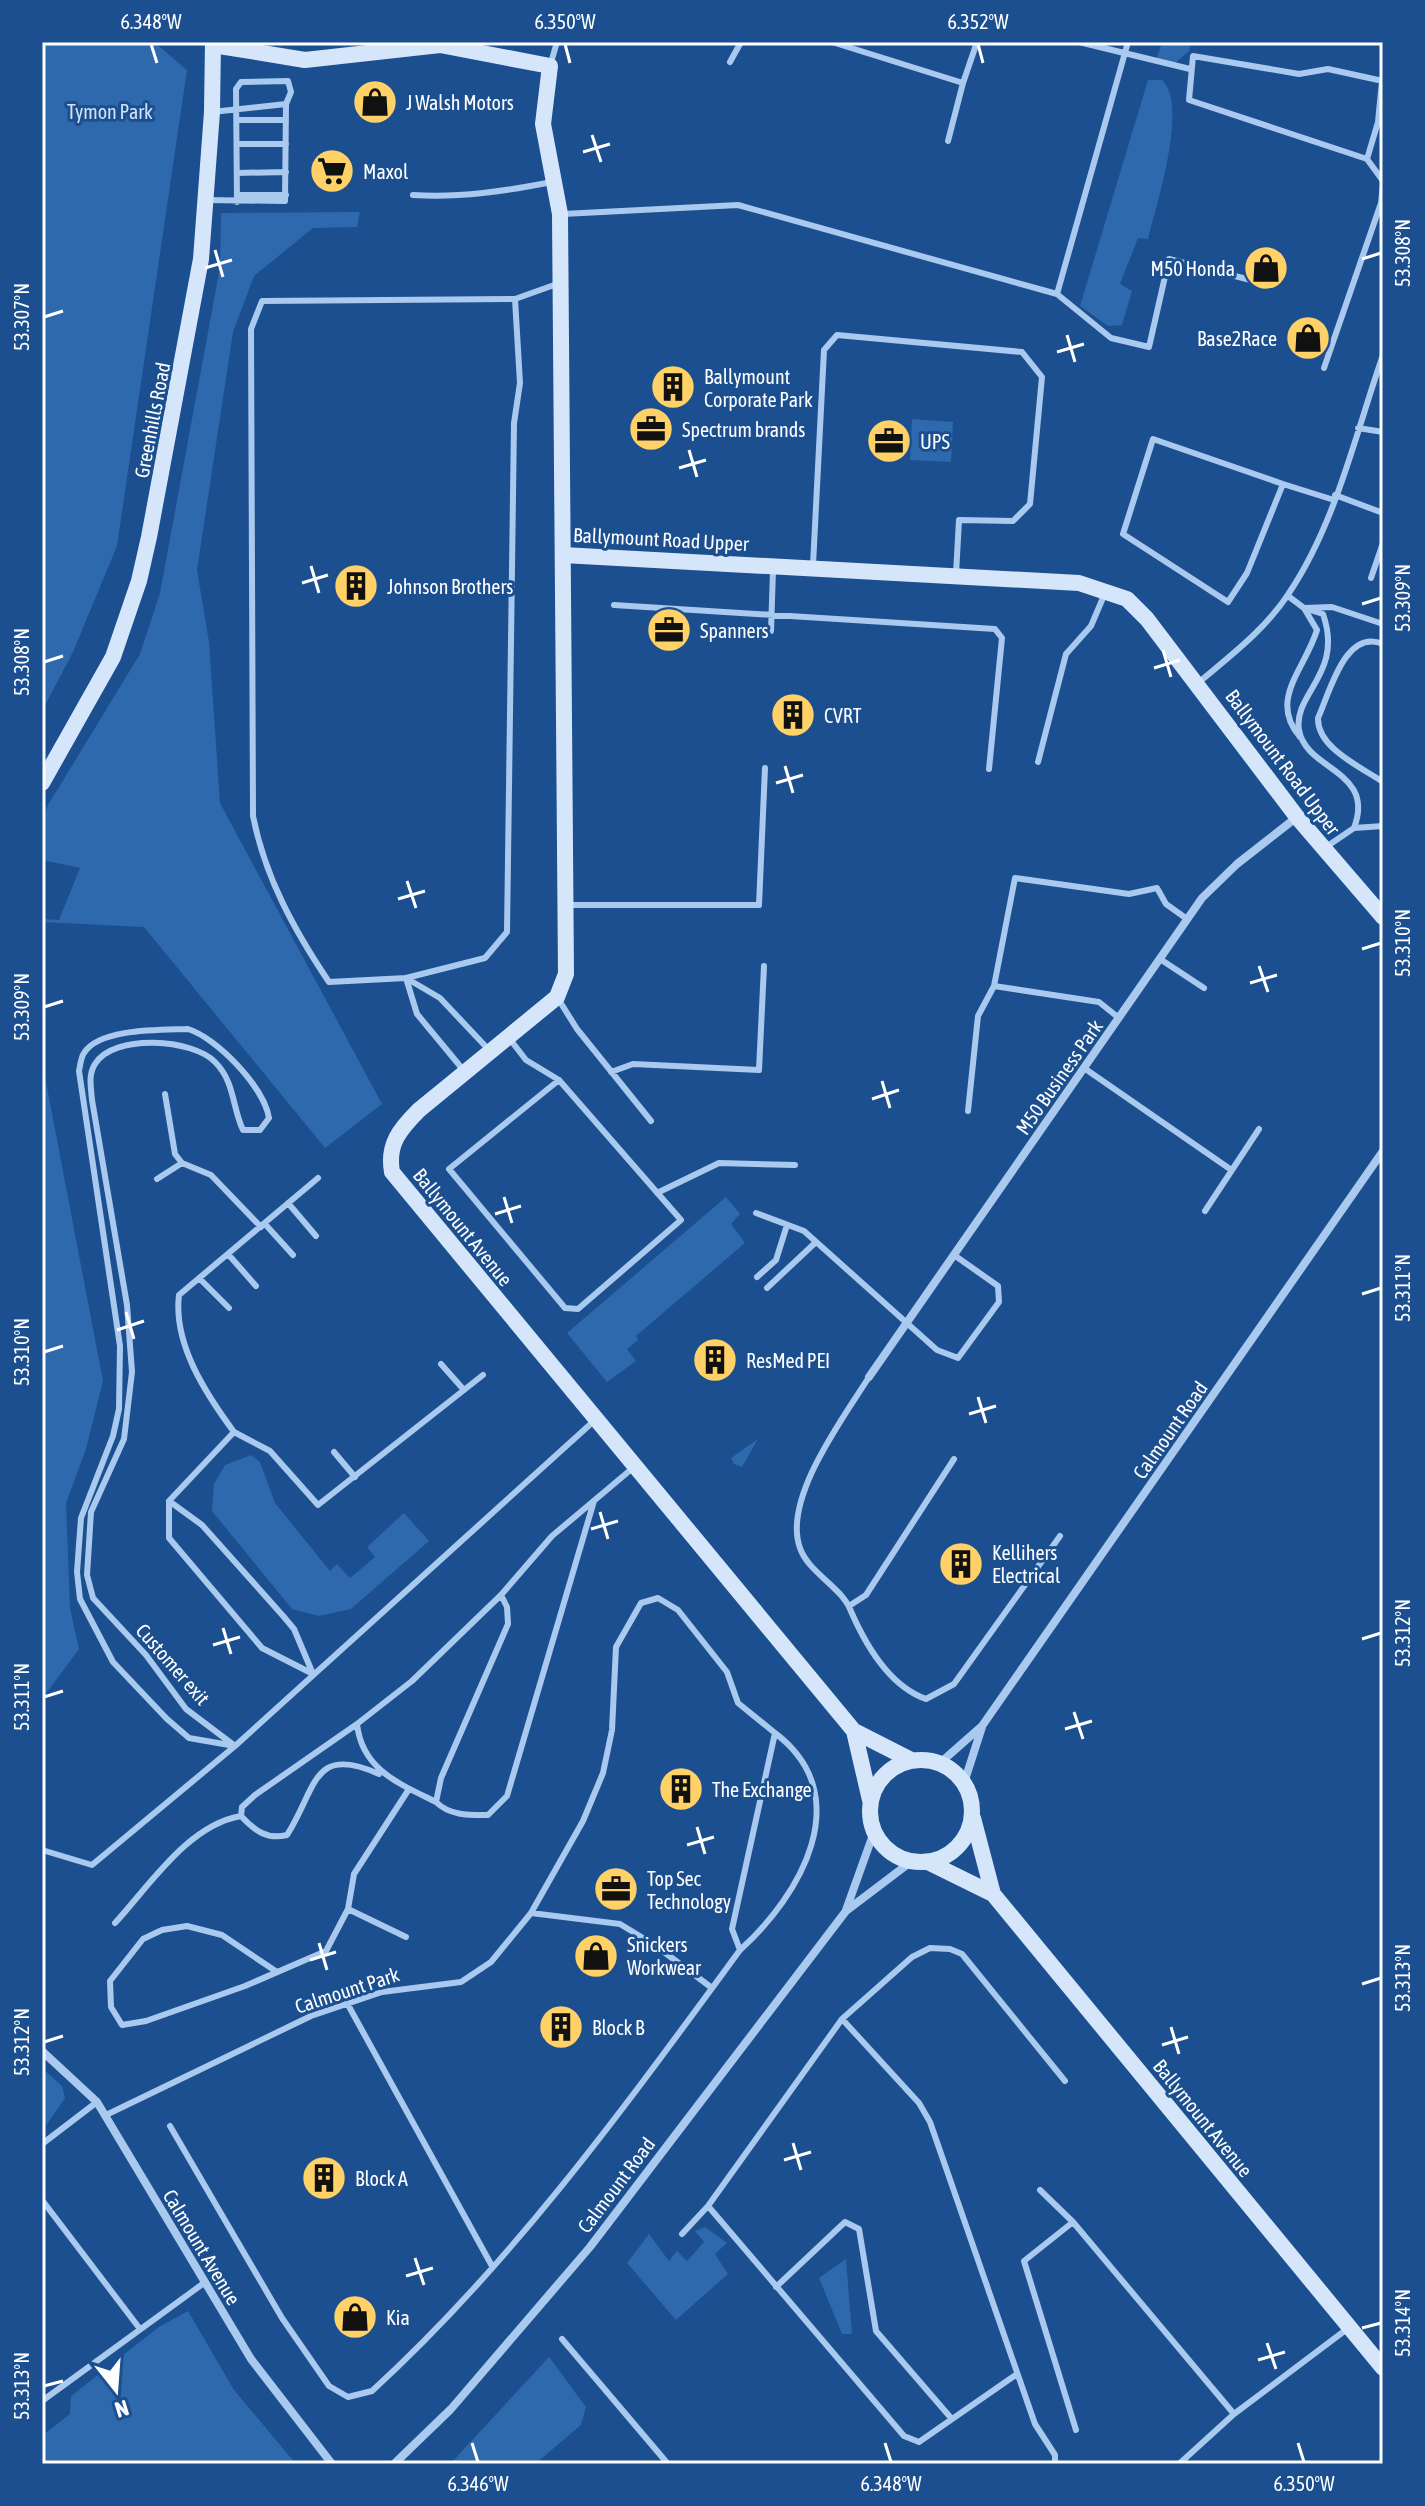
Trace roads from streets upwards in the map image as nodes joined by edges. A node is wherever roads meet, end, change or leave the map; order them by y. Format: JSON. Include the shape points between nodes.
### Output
{"nodes":[{"id":1,"x":210,"y":43,"type":"edge"},
{"id":2,"x":563,"y":555,"type":"junction"},
{"id":3,"x":42,"y":783,"type":"edge"},
{"id":4,"x":1297,"y":817,"type":"junction"},
{"id":5,"x":1383,"y":917,"type":"edge"},
{"id":6,"x":1383,"y":1151,"type":"edge"},
{"id":7,"x":869,"y":1377,"type":"road end"},
{"id":8,"x":982,"y":1726,"type":"junction"},
{"id":9,"x":854,"y":1731,"type":"junction"},
{"id":10,"x":911,"y":1760,"type":"junction"},
{"id":11,"x":940,"y":1763,"type":"junction"},
{"id":12,"x":964,"y":1783,"type":"junction"},
{"id":13,"x":870,"y":1801,"type":"junction"},
{"id":14,"x":972,"y":1816,"type":"junction"},
{"id":15,"x":874,"y":1832,"type":"junction"},
{"id":16,"x":920,"y":1861,"type":"junction"},
{"id":17,"x":993,"y":1894,"type":"junction"},
{"id":18,"x":846,"y":1911,"type":"junction"},
{"id":19,"x":42,"y":2051,"type":"edge"},
{"id":20,"x":1383,"y":2368,"type":"edge"},
{"id":21,"x":332,"y":2464,"type":"edge"},
{"id":22,"x":394,"y":2464,"type":"edge"}],
"edges":[{"from":1,"to":2,"type":"street","name":"Ballymount Road Upper","via":[[305,60],[440,45],[550,66],[543,124],[560,214]]},
{"from":1,"to":3,"type":"street","name":"Greenhills Road","via":[[212,112],[197,286],[139,581],[113,657]]},
{"from":2,"to":4,"type":"street","name":"Ballymount Road Upper","via":[[1079,583],[1106,590],[1127,599],[1147,619]]},
{"from":2,"to":9,"type":"street","name":"Ballymount Avenue","via":[[566,974],[557,997],[399,1131],[390,1159],[392,1172]]},
{"from":4,"to":5,"type":"street","name":"Ballymount Road Upper"},
{"from":4,"to":7,"type":"street","name":"M50 Business Park","via":[[1202,898]]},
{"from":6,"to":8,"type":"street","name":"Calmount Road"},
{"from":8,"to":11,"type":"street","name":"Calmount Road"},
{"from":8,"to":12,"type":"street","name":"Calmount Road"},
{"from":9,"to":10,"type":"street","name":"Ballymount Avenue"},
{"from":9,"to":13,"type":"street","name":"Ballymount Avenue"},
{"from":10,"to":11,"type":"street"},
{"from":10,"to":13,"type":"street","via":[[884,1774]]},
{"from":11,"to":12,"type":"street"},
{"from":12,"to":14,"type":"street"},
{"from":13,"to":15,"type":"street"},
{"from":14,"to":16,"type":"street","via":[[958,1846]]},
{"from":14,"to":17,"type":"street","name":"Ballymount Avenue"},
{"from":15,"to":16,"type":"street","via":[[890,1851]]},
{"from":15,"to":18,"type":"street","name":"Calmount Road"},
{"from":16,"to":17,"type":"street","name":"Ballymount Avenue"},
{"from":16,"to":18,"type":"street","name":"Calmount Road"},
{"from":17,"to":20,"type":"street","name":"Ballymount Avenue"},
{"from":18,"to":22,"type":"street","name":"Calmount Road","via":[[590,2247],[451,2409]]},
{"from":19,"to":21,"type":"street","name":"Calmount Avenue","via":[[97,2102],[251,2359]]}]}
